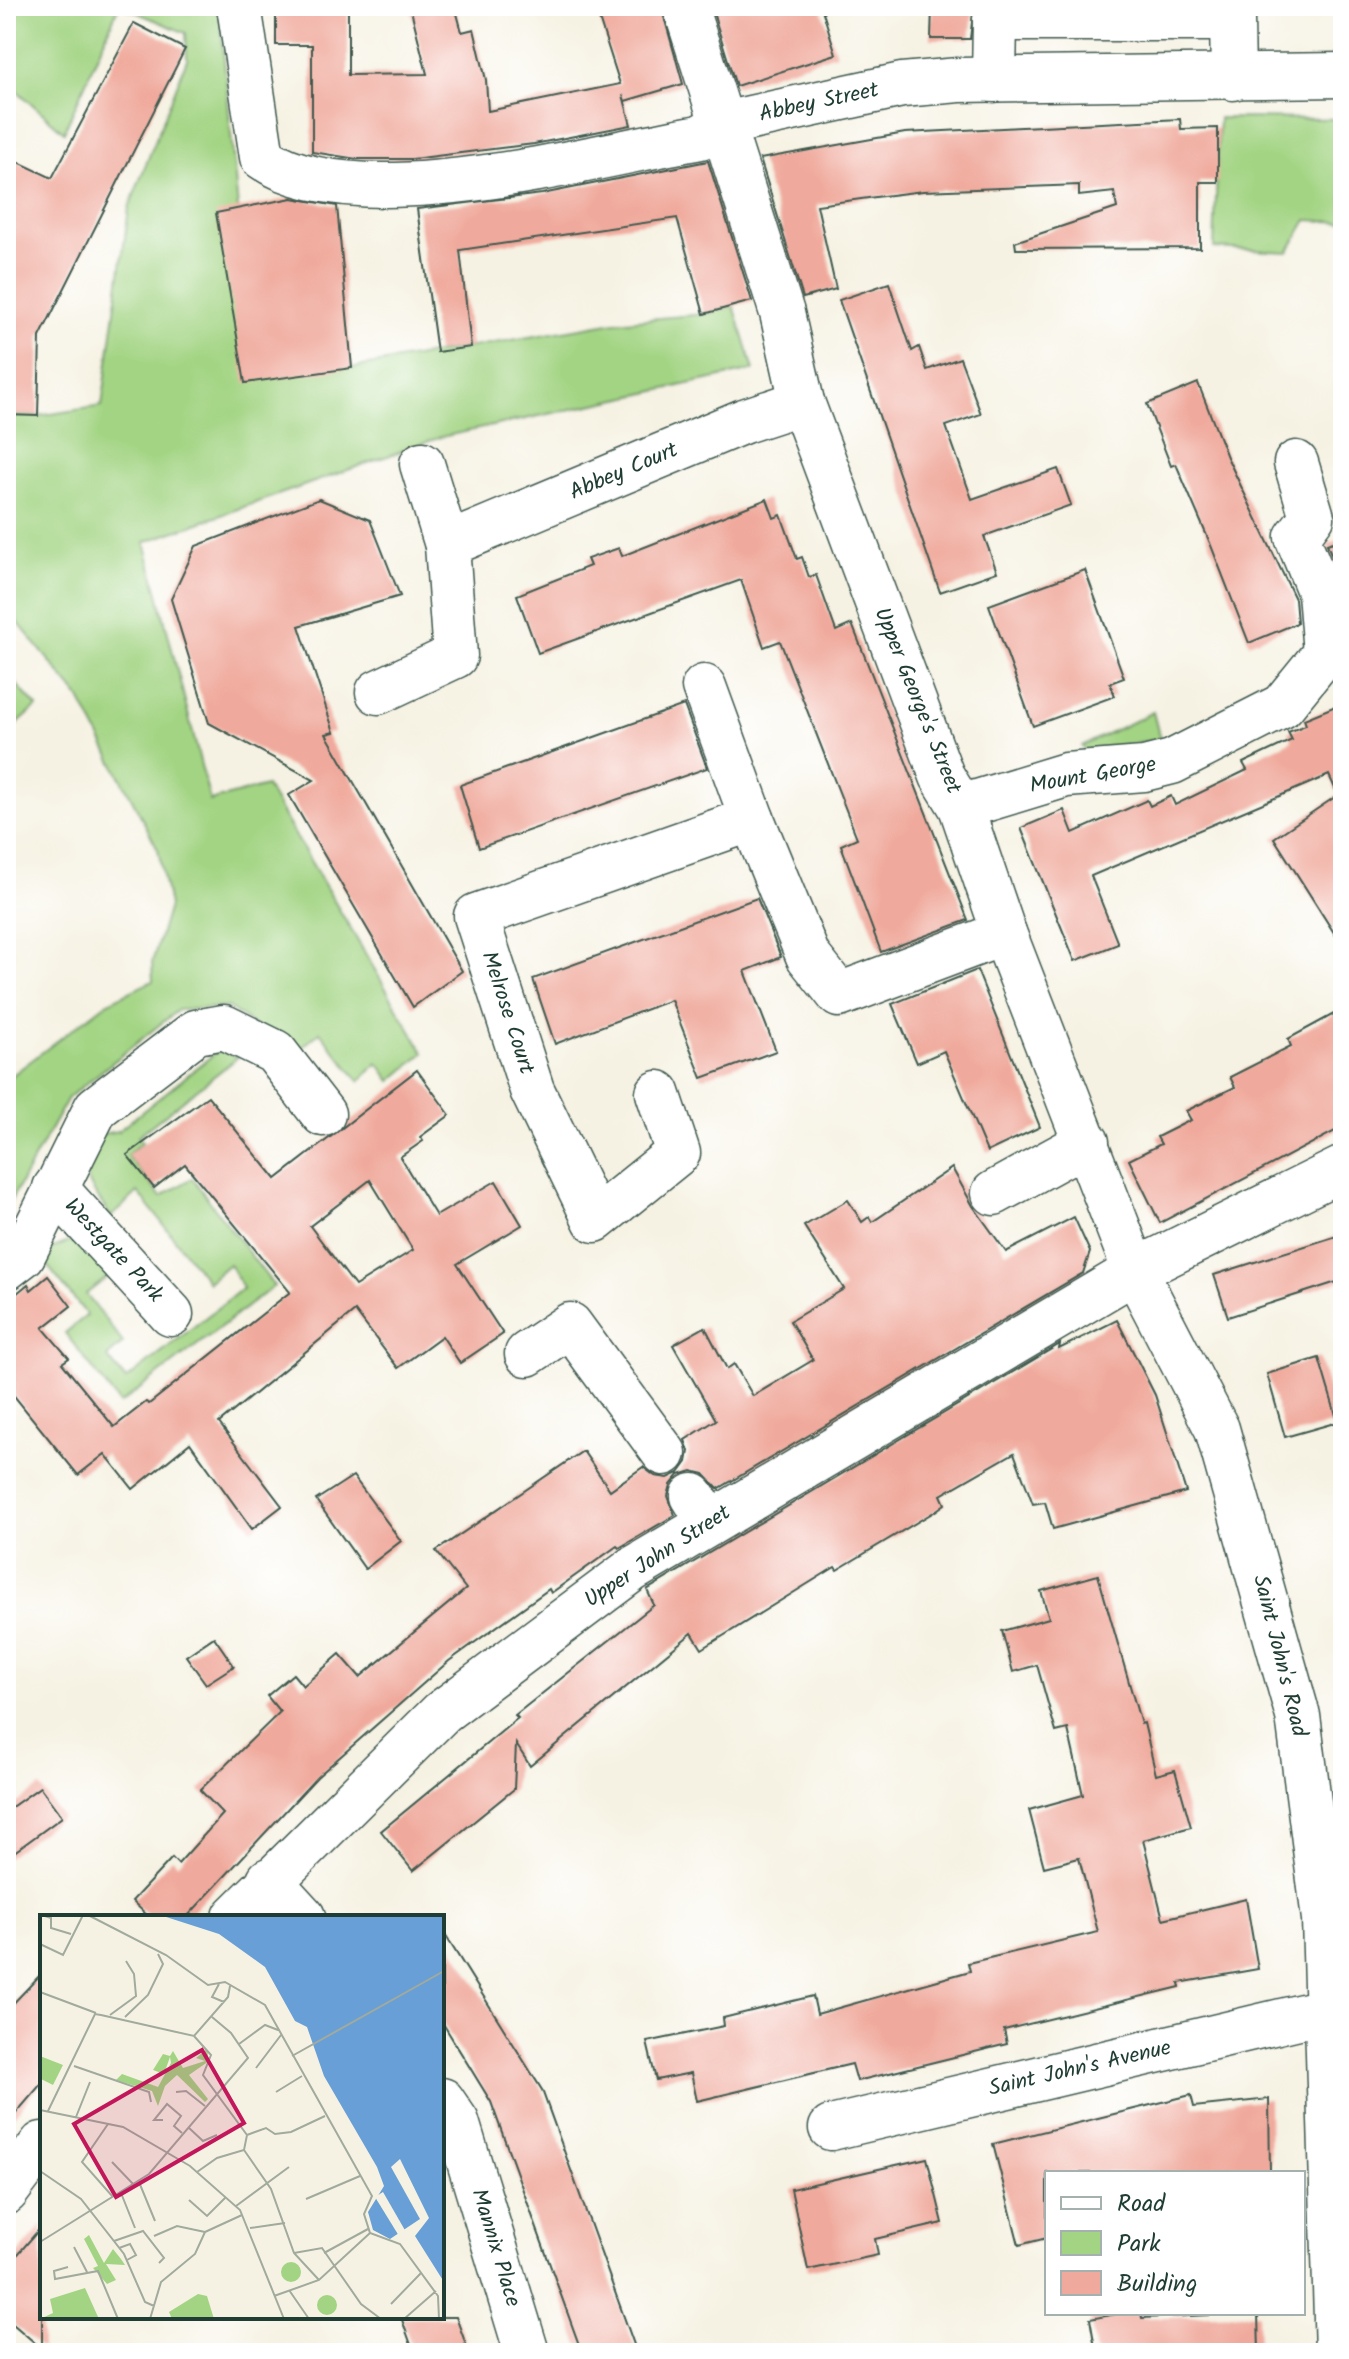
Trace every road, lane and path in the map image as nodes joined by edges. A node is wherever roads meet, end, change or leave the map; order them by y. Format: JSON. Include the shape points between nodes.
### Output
{"nodes":[{"id":1,"x":239,"y":6,"type":"edge"},
{"id":2,"x":685,"y":6,"type":"edge"},
{"id":3,"x":1343,"y":75,"type":"edge"},
{"id":4,"x":1233,"y":78,"type":"junction"},
{"id":5,"x":994,"y":80,"type":"junction"},
{"id":6,"x":723,"y":124,"type":"junction"},
{"id":7,"x":802,"y":402,"type":"junction"},
{"id":8,"x":1296,"y":463,"type":"dead end"},
{"id":9,"x":422,"y":464,"type":"dead end"},
{"id":10,"x":447,"y":545,"type":"junction"},
{"id":11,"x":704,"y":687,"type":"dead end"},
{"id":12,"x":378,"y":692,"type":"dead end"},
{"id":13,"x":961,"y":807,"type":"junction"},
{"id":14,"x":752,"y":819,"type":"junction"},
{"id":15,"x":1004,"y":933,"type":"junction"},
{"id":16,"x":658,"y":1093,"type":"dead end"},
{"id":17,"x":323,"y":1114,"type":"dead end"},
{"id":18,"x":1087,"y":1142,"type":"junction"},
{"id":19,"x":1343,"y":1168,"type":"edge"},
{"id":20,"x":55,"y":1188,"type":"junction"},
{"id":21,"x":994,"y":1193,"type":"dead end"},
{"id":22,"x":6,"y":1268,"type":"edge"},
{"id":23,"x":1135,"y":1271,"type":"junction"},
{"id":24,"x":171,"y":1314,"type":"dead end"},
{"id":25,"x":527,"y":1354,"type":"dead end"},
{"id":26,"x":664,"y":1453,"type":"dead end"},
{"id":27,"x":269,"y":1880,"type":"junction"},
{"id":28,"x":237,"y":1915,"type":"edge"},
{"id":29,"x":301,"y":1915,"type":"edge"},
{"id":30,"x":1334,"y":1919,"type":"edge"},
{"id":31,"x":1328,"y":2010,"type":"junction"},
{"id":32,"x":444,"y":2103,"type":"edge"},
{"id":33,"x":831,"y":2128,"type":"dead end"},
{"id":34,"x":40,"y":2147,"type":"edge"},
{"id":35,"x":6,"y":2192,"type":"edge"},
{"id":36,"x":1339,"y":2267,"type":"edge"},
{"id":37,"x":527,"y":2353,"type":"edge"},
{"id":38,"x":1337,"y":2353,"type":"edge"}],
"edges":[{"from":1,"to":6,"type":"street","name":"Abbey Street","via":[[262,157],[303,177],[353,183],[478,180],[700,137]]},
{"from":2,"to":6,"type":"street","name":"Upper George's Street"},
{"from":3,"to":4,"type":"street","name":"Abbey Street"},
{"from":4,"to":5,"type":"street","name":"Abbey Street"},
{"from":4,"to":5,"type":"street","via":[[1232,19],[995,19]]},
{"from":5,"to":6,"type":"street","name":"Abbey Street","via":[[902,85]]},
{"from":6,"to":7,"type":"street","name":"Upper George's Street","via":[[782,313]]},
{"from":7,"to":10,"type":"street","name":"Abbey Court","via":[[744,421]]},
{"from":7,"to":13,"type":"street","name":"Upper George's Street","via":[[942,776]]},
{"from":8,"to":13,"type":"street","name":"Mount George","via":[[1312,517],[1297,537],[1320,593],[1325,653],[1282,706],[1172,762],[1066,775]]},
{"from":9,"to":10,"type":"street"},
{"from":10,"to":12,"type":"street","via":[[455,656]]},
{"from":11,"to":14,"type":"street"},
{"from":13,"to":15,"type":"street","name":"Upper George's Street"},
{"from":14,"to":15,"type":"street","via":[[808,956],[839,995]]},
{"from":14,"to":16,"type":"street","name":"Melrose Court","via":[[476,916],[532,1090],[595,1220],[678,1153]]},
{"from":15,"to":18,"type":"street","name":"Upper George's Street"},
{"from":17,"to":20,"type":"street","name":"Westgate Park","via":[[275,1052],[224,1027],[196,1032],[96,1108]]},
{"from":18,"to":21,"type":"street"},
{"from":18,"to":23,"type":"street","name":"Upper George's Street"},
{"from":19,"to":23,"type":"street","name":"Upper John Street"},
{"from":20,"to":22,"type":"street","name":"Westgate Park","via":[[23,1255]]},
{"from":20,"to":24,"type":"street","name":"Westgate Park"},
{"from":23,"to":27,"type":"street","name":"Upper John Street","via":[[701,1509],[633,1569],[442,1712]]},
{"from":23,"to":30,"type":"street","name":"Saint John's Road","via":[[1217,1429],[1298,1716]]},
{"from":25,"to":26,"type":"street","via":[[570,1325]]},
{"from":27,"to":28,"type":"street","name":"Upper John Street"},
{"from":27,"to":29,"type":"street"},
{"from":30,"to":31,"type":"street","name":"Saint John's Road"},
{"from":31,"to":33,"type":"street","name":"Saint John's Avenue"},
{"from":31,"to":36,"type":"street","name":"Saint John's Road"},
{"from":32,"to":37,"type":"street","name":"Mannix Place","via":[[457,2122]]},
{"from":34,"to":35,"type":"street"},
{"from":36,"to":38,"type":"street","name":"Saint John's Road"}]}
